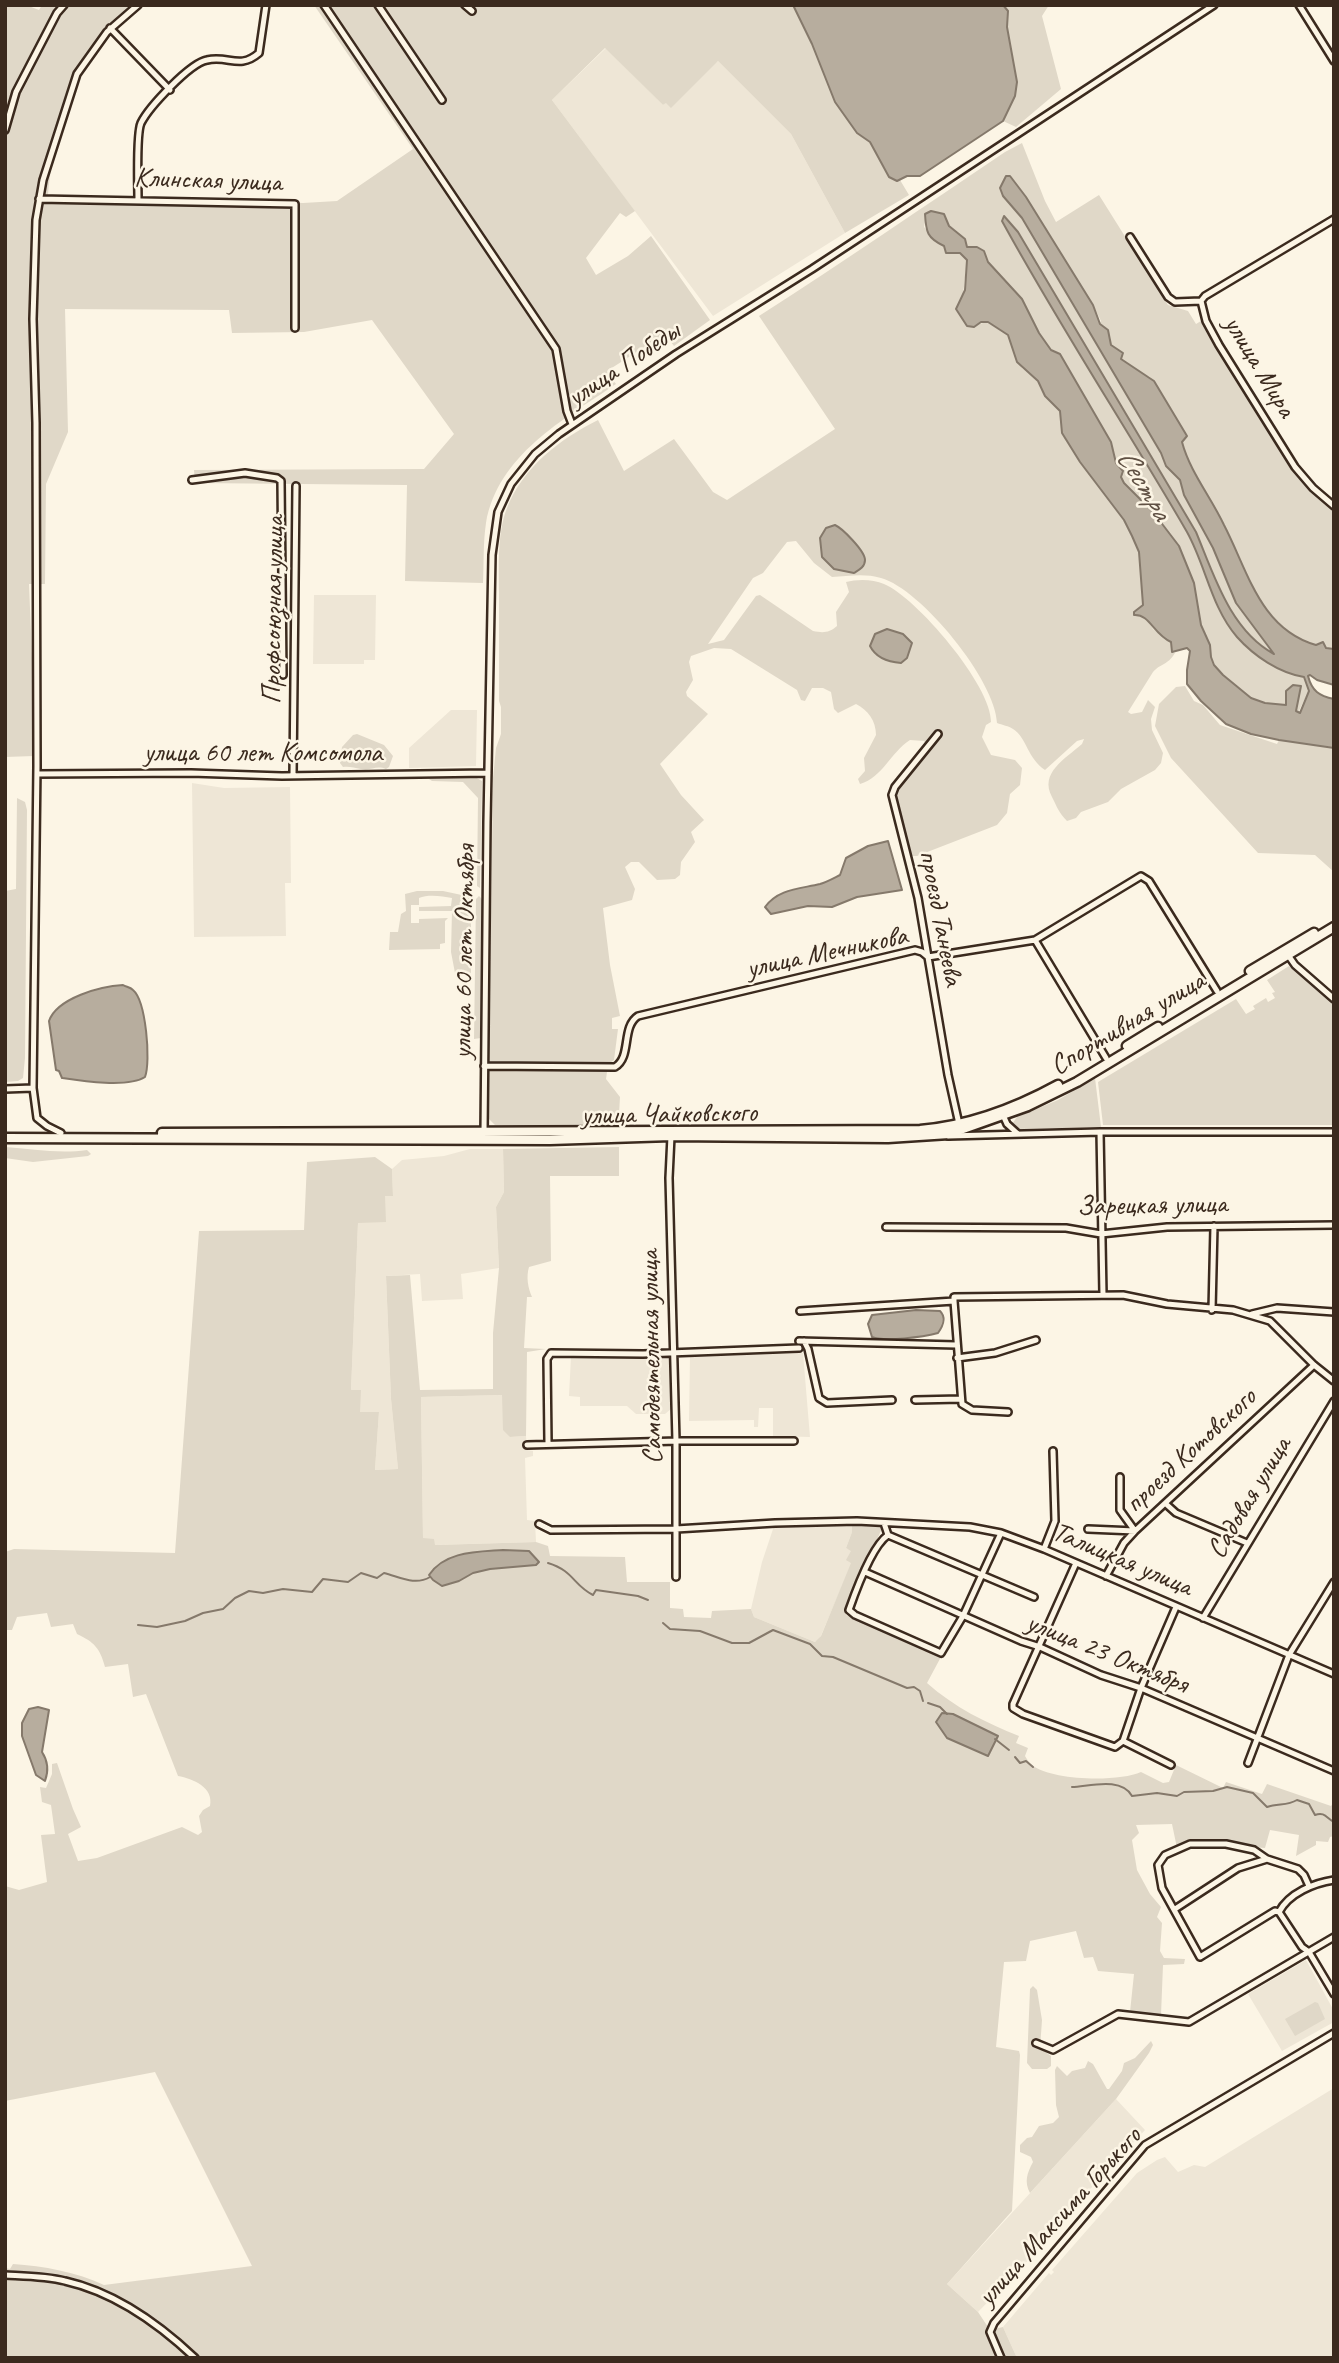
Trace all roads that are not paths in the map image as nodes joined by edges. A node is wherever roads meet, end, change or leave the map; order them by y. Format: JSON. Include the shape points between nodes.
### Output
{"nodes":[{"id":1,"x":64,"y":5,"type":"edge"},
{"id":2,"x":138,"y":5,"type":"edge"},
{"id":3,"x":266,"y":5,"type":"edge"},
{"id":4,"x":324,"y":5,"type":"edge"},
{"id":5,"x":378,"y":5,"type":"edge"},
{"id":6,"x":465,"y":5,"type":"edge"},
{"id":7,"x":1214,"y":5,"type":"edge"},
{"id":8,"x":1299,"y":5,"type":"edge"},
{"id":9,"x":472,"y":11,"type":"dead end"},
{"id":10,"x":110,"y":28,"type":"junction"},
{"id":11,"x":1334,"y":61,"type":"edge"},
{"id":12,"x":170,"y":90,"type":"junction"},
{"id":13,"x":442,"y":100,"type":"dead end"},
{"id":14,"x":5,"y":130,"type":"edge"},
{"id":15,"x":39,"y":199,"type":"junction"},
{"id":16,"x":138,"y":200,"type":"junction"},
{"id":17,"x":1334,"y":219,"type":"edge"},
{"id":18,"x":1130,"y":237,"type":"dead end"},
{"id":19,"x":1201,"y":301,"type":"junction"},
{"id":20,"x":295,"y":328,"type":"dead end"},
{"id":21,"x":572,"y":424,"type":"junction"},
{"id":22,"x":192,"y":480,"type":"dead end"},
{"id":23,"x":296,"y":486,"type":"dead end"},
{"id":24,"x":1334,"y":506,"type":"edge"},
{"id":25,"x":283,"y":675,"type":"dead end"},
{"id":26,"x":938,"y":734,"type":"dead end"},
{"id":27,"x":488,"y":773,"type":"junction"},
{"id":28,"x":37,"y":774,"type":"junction"},
{"id":29,"x":293,"y":775,"type":"junction"},
{"id":30,"x":1334,"y":921,"type":"edge"},
{"id":31,"x":1334,"y":927,"type":"edge"},
{"id":32,"x":1035,"y":940,"type":"junction"},
{"id":33,"x":1288,"y":955,"type":"junction"},
{"id":34,"x":928,"y":957,"type":"junction"},
{"id":35,"x":1217,"y":992,"type":"junction"},
{"id":36,"x":1334,"y":999,"type":"edge"},
{"id":37,"x":1106,"y":1058,"type":"junction"},
{"id":38,"x":484,"y":1066,"type":"junction"},
{"id":39,"x":33,"y":1088,"type":"junction"},
{"id":40,"x":5,"y":1089,"type":"edge"},
{"id":41,"x":1002,"y":1113,"type":"junction"},
{"id":42,"x":945,"y":1127,"type":"joint"},
{"id":43,"x":959,"y":1128,"type":"junction"},
{"id":44,"x":5,"y":1132,"type":"edge"},
{"id":45,"x":1100,"y":1132,"type":"junction"},
{"id":46,"x":1334,"y":1132,"type":"edge"},
{"id":47,"x":61,"y":1133,"type":"junction"},
{"id":48,"x":1018,"y":1134,"type":"junction"},
{"id":49,"x":484,"y":1136,"type":"junction"},
{"id":50,"x":671,"y":1136,"type":"junction"},
{"id":51,"x":935,"y":1136,"type":"junction"},
{"id":52,"x":5,"y":1138,"type":"edge"},
{"id":53,"x":1334,"y":1225,"type":"edge"},
{"id":54,"x":1214,"y":1226,"type":"junction"},
{"id":55,"x":886,"y":1227,"type":"dead end"},
{"id":56,"x":1101,"y":1234,"type":"junction"},
{"id":57,"x":1102,"y":1295,"type":"junction"},
{"id":58,"x":954,"y":1301,"type":"junction"},
{"id":59,"x":1212,"y":1310,"type":"junction"},
{"id":60,"x":800,"y":1311,"type":"dead end"},
{"id":61,"x":1334,"y":1312,"type":"edge"},
{"id":62,"x":1249,"y":1315,"type":"junction"},
{"id":63,"x":1037,"y":1340,"type":"dead end"},
{"id":64,"x":956,"y":1345,"type":"junction"},
{"id":65,"x":799,"y":1348,"type":"dead end"},
{"id":66,"x":674,"y":1353,"type":"junction"},
{"id":67,"x":957,"y":1358,"type":"junction"},
{"id":68,"x":1314,"y":1365,"type":"junction"},
{"id":69,"x":1334,"y":1381,"type":"edge"},
{"id":70,"x":961,"y":1399,"type":"junction"},
{"id":71,"x":892,"y":1400,"type":"dead end"},
{"id":72,"x":915,"y":1400,"type":"dead end"},
{"id":73,"x":1334,"y":1401,"type":"edge"},
{"id":74,"x":1008,"y":1412,"type":"dead end"},
{"id":75,"x":676,"y":1441,"type":"junction"},
{"id":76,"x":794,"y":1441,"type":"dead end"},
{"id":77,"x":548,"y":1443,"type":"junction"},
{"id":78,"x":527,"y":1445,"type":"dead end"},
{"id":79,"x":1054,"y":1451,"type":"dead end"},
{"id":80,"x":1120,"y":1478,"type":"dead end"},
{"id":81,"x":1166,"y":1504,"type":"junction"},
{"id":82,"x":884,"y":1523,"type":"junction"},
{"id":83,"x":539,"y":1524,"type":"dead end"},
{"id":84,"x":676,"y":1529,"type":"junction"},
{"id":85,"x":1088,"y":1529,"type":"dead end"},
{"id":86,"x":1135,"y":1531,"type":"junction"},
{"id":87,"x":1002,"y":1533,"type":"junction"},
{"id":88,"x":888,"y":1535,"type":"junction"},
{"id":89,"x":1247,"y":1543,"type":"junction"},
{"id":90,"x":1044,"y":1549,"type":"junction"},
{"id":91,"x":1076,"y":1563,"type":"junction"},
{"id":92,"x":865,"y":1573,"type":"junction"},
{"id":93,"x":981,"y":1575,"type":"junction"},
{"id":94,"x":1106,"y":1576,"type":"junction"},
{"id":95,"x":676,"y":1577,"type":"dead end"},
{"id":96,"x":1334,"y":1582,"type":"edge"},
{"id":97,"x":1034,"y":1597,"type":"dead end"},
{"id":98,"x":1176,"y":1606,"type":"junction"},
{"id":99,"x":963,"y":1616,"type":"junction"},
{"id":100,"x":1203,"y":1618,"type":"junction"},
{"id":101,"x":1040,"y":1647,"type":"junction"},
{"id":102,"x":1289,"y":1655,"type":"junction"},
{"id":103,"x":1334,"y":1674,"type":"edge"},
{"id":104,"x":1141,"y":1688,"type":"junction"},
{"id":105,"x":1256,"y":1738,"type":"junction"},
{"id":106,"x":1123,"y":1741,"type":"junction"},
{"id":107,"x":1248,"y":1763,"type":"dead end"},
{"id":108,"x":1171,"y":1765,"type":"dead end"},
{"id":109,"x":1334,"y":1771,"type":"edge"},
{"id":110,"x":1267,"y":1860,"type":"junction"},
{"id":111,"x":1334,"y":1880,"type":"edge"},
{"id":112,"x":1309,"y":1886,"type":"junction"},
{"id":113,"x":1175,"y":1909,"type":"junction"},
{"id":114,"x":1279,"y":1912,"type":"junction"},
{"id":115,"x":1334,"y":1937,"type":"edge"},
{"id":116,"x":1309,"y":1952,"type":"junction"},
{"id":117,"x":1334,"y":1994,"type":"edge"},
{"id":118,"x":1334,"y":2033,"type":"edge"},
{"id":119,"x":1036,"y":2043,"type":"dead end"},
{"id":120,"x":5,"y":2275,"type":"edge"},
{"id":121,"x":195,"y":2358,"type":"edge"},
{"id":122,"x":1001,"y":2358,"type":"edge"}],
"edges":[{"from":1,"to":14,"type":"street","via":[[16,92]]},
{"from":2,"to":10,"type":"street"},
{"from":3,"to":12,"type":"street","via":[[261,50],[256,56],[244,63],[209,59],[198,63]]},
{"from":4,"to":21,"type":"street","via":[[556,349]]},
{"from":5,"to":13,"type":"street"},
{"from":6,"to":9,"type":"street"},
{"from":7,"to":21,"type":"street","name":"улица Победы"},
{"from":8,"to":11,"type":"street"},
{"from":10,"to":12,"type":"street"},
{"from":10,"to":15,"type":"street","via":[[71,88]]},
{"from":12,"to":16,"type":"street","via":[[139,125]]},
{"from":15,"to":16,"type":"street","name":"Клинская улица"},
{"from":15,"to":28,"type":"street","via":[[33,319]]},
{"from":16,"to":20,"type":"street","name":"Клинская улица","via":[[295,204]]},
{"from":17,"to":19,"type":"street","name":"улица Мира"},
{"from":18,"to":19,"type":"street","via":[[1168,297],[1175,302]]},
{"from":19,"to":24,"type":"street","name":"улица Мира","via":[[1213,333],[1295,467]]},
{"from":21,"to":27,"type":"street","name":"улица Победы","via":[[523,467],[501,502],[495,522]]},
{"from":22,"to":25,"type":"street","via":[[245,473],[281,481]]},
{"from":23,"to":29,"type":"street","name":"Профсоюзная улица"},
{"from":26,"to":34,"type":"street","name":"проезд Танеева","via":[[892,795]]},
{"from":27,"to":29,"type":"street","name":"улица 60 лет Комсомола"},
{"from":27,"to":38,"type":"street","name":"улица 60 лет Октября"},
{"from":28,"to":29,"type":"street","name":"улица 60 лет Комсомола"},
{"from":28,"to":39,"type":"street"},
{"from":30,"to":35,"type":"highway","name":"Спортивная улица"},
{"from":31,"to":33,"type":"highway","name":"Спортивная улица"},
{"from":32,"to":34,"type":"street","name":"улица Мечникова"},
{"from":32,"to":35,"type":"street","name":"улица Мечникова","via":[[1144,876]]},
{"from":32,"to":37,"type":"street"},
{"from":33,"to":36,"type":"street"},
{"from":33,"to":41,"type":"highway","name":"Спортивная улица","via":[[1077,1082]]},
{"from":34,"to":38,"type":"street","name":"улица Мечникова","via":[[915,950],[638,1016],[631,1023],[621,1062],[615,1067]]},
{"from":34,"to":43,"type":"street","name":"проезд Танеева"},
{"from":35,"to":37,"type":"highway","name":"Спортивная улица"},
{"from":37,"to":41,"type":"highway","name":"Спортивная улица"},
{"from":38,"to":49,"type":"street","name":"улица 60 лет Октября"},
{"from":39,"to":40,"type":"street"},
{"from":39,"to":47,"type":"street","via":[[37,1118]]},
{"from":41,"to":43,"type":"highway","name":"Спортивная улица"},
{"from":41,"to":48,"type":"street"},
{"from":42,"to":43,"type":"highway","name":"Спортивная улица"},
{"from":42,"to":49,"type":"highway","name":"улица Чайковского"},
{"from":43,"to":51,"type":"highway","name":"Спортивная улица"},
{"from":44,"to":47,"type":"highway","name":"улица Чайковского"},
{"from":45,"to":46,"type":"street","name":"улица Чайковского"},
{"from":45,"to":48,"type":"street","name":"улица Чайковского"},
{"from":45,"to":56,"type":"street"},
{"from":47,"to":49,"type":"highway","name":"улица Чайковского"},
{"from":48,"to":51,"type":"street","name":"улица Чайковского"},
{"from":49,"to":50,"type":"highway","name":"улица Чайковского"},
{"from":49,"to":52,"type":"highway","name":"улица Чайковского"},
{"from":50,"to":51,"type":"highway","name":"улица Чайковского"},
{"from":50,"to":66,"type":"street","name":"Самодеятельная улица","via":[[668,1178]]},
{"from":53,"to":54,"type":"street","name":"Зарецкая улица"},
{"from":54,"to":56,"type":"street","name":"Зарецкая улица"},
{"from":54,"to":59,"type":"street"},
{"from":55,"to":56,"type":"street","name":"Зарецкая улица","via":[[1066,1228]]},
{"from":56,"to":57,"type":"street"},
{"from":57,"to":58,"type":"street","via":[[954,1297]]},
{"from":57,"to":59,"type":"street"},
{"from":58,"to":60,"type":"street"},
{"from":58,"to":64,"type":"street"},
{"from":59,"to":62,"type":"street"},
{"from":61,"to":62,"type":"street","via":[[1277,1308]]},
{"from":62,"to":68,"type":"street","via":[[1270,1321]]},
{"from":63,"to":67,"type":"street"},
{"from":64,"to":67,"type":"street"},
{"from":64,"to":71,"type":"street","via":[[802,1341],[819,1398],[827,1403]]},
{"from":65,"to":66,"type":"street"},
{"from":66,"to":75,"type":"street","name":"Самодеятельная улица"},
{"from":66,"to":77,"type":"street","via":[[549,1354]]},
{"from":67,"to":70,"type":"street"},
{"from":68,"to":69,"type":"street"},
{"from":68,"to":81,"type":"street","name":"проезд Котовского"},
{"from":70,"to":72,"type":"street"},
{"from":70,"to":74,"type":"street","via":[[967,1409]]},
{"from":73,"to":89,"type":"street","name":"Садовая улица"},
{"from":75,"to":76,"type":"street"},
{"from":75,"to":77,"type":"street"},
{"from":75,"to":84,"type":"street","name":"Самодеятельная улица"},
{"from":77,"to":78,"type":"street"},
{"from":79,"to":90,"type":"street","via":[[1055,1521]]},
{"from":80,"to":86,"type":"street","via":[[1120,1510]]},
{"from":81,"to":86,"type":"street","name":"проезд Котовского"},
{"from":81,"to":89,"type":"street","via":[[1176,1513]]},
{"from":82,"to":84,"type":"street"},
{"from":82,"to":87,"type":"street","name":"Талицкая улица"},
{"from":82,"to":88,"type":"street"},
{"from":83,"to":84,"type":"street","via":[[551,1530]]},
{"from":84,"to":95,"type":"street","name":"Самодеятельная улица"},
{"from":85,"to":86,"type":"street"},
{"from":86,"to":94,"type":"street","name":"проезд Котовского"},
{"from":87,"to":90,"type":"street","name":"Талицкая улица"},
{"from":87,"to":93,"type":"street"},
{"from":88,"to":92,"type":"street"},
{"from":88,"to":93,"type":"street"},
{"from":89,"to":100,"type":"street","name":"Садовая улица"},
{"from":90,"to":91,"type":"street","name":"Талицкая улица"},
{"from":91,"to":94,"type":"street","name":"Талицкая улица"},
{"from":91,"to":101,"type":"street"},
{"from":92,"to":99,"type":"street","name":"улица 23 Октября"},
{"from":92,"to":99,"type":"street","via":[[849,1610],[852,1614],[942,1653]]},
{"from":93,"to":97,"type":"street"},
{"from":93,"to":99,"type":"street"},
{"from":94,"to":98,"type":"street","name":"Талицкая улица"},
{"from":96,"to":102,"type":"street"},
{"from":98,"to":100,"type":"street","name":"Талицкая улица"},
{"from":98,"to":104,"type":"street"},
{"from":99,"to":101,"type":"street","name":"улица 23 Октября"},
{"from":100,"to":102,"type":"street","name":"Талицкая улица"},
{"from":101,"to":104,"type":"street","name":"улица 23 Октября"},
{"from":101,"to":106,"type":"street","via":[[1013,1708],[1115,1747]]},
{"from":102,"to":103,"type":"street","name":"Талицкая улица"},
{"from":102,"to":105,"type":"street"},
{"from":104,"to":105,"type":"street","name":"улица 23 Октября"},
{"from":104,"to":106,"type":"street"},
{"from":105,"to":107,"type":"street"},
{"from":105,"to":109,"type":"street","name":"улица 23 Октября"},
{"from":106,"to":108,"type":"street"},
{"from":110,"to":112,"type":"street","via":[[1298,1869]]},
{"from":110,"to":113,"type":"street","via":[[1238,1868]]},
{"from":110,"to":113,"type":"street","via":[[1254,1850],[1226,1844],[1200,1843],[1173,1850],[1161,1857],[1158,1869],[1162,1888]]},
{"from":111,"to":112,"type":"street"},
{"from":112,"to":114,"type":"street"},
{"from":113,"to":114,"type":"street","via":[[1200,1957]]},
{"from":114,"to":116,"type":"street"},
{"from":115,"to":116,"type":"street"},
{"from":116,"to":117,"type":"street"},
{"from":116,"to":119,"type":"street","via":[[1189,2022],[1118,2014],[1060,2048]]},
{"from":118,"to":122,"type":"street","name":"улица Максима Горького","via":[[1145,2145],[994,2323],[990,2334]]},
{"from":120,"to":121,"type":"street","via":[[63,2280],[92,2289],[145,2319]]}]}
